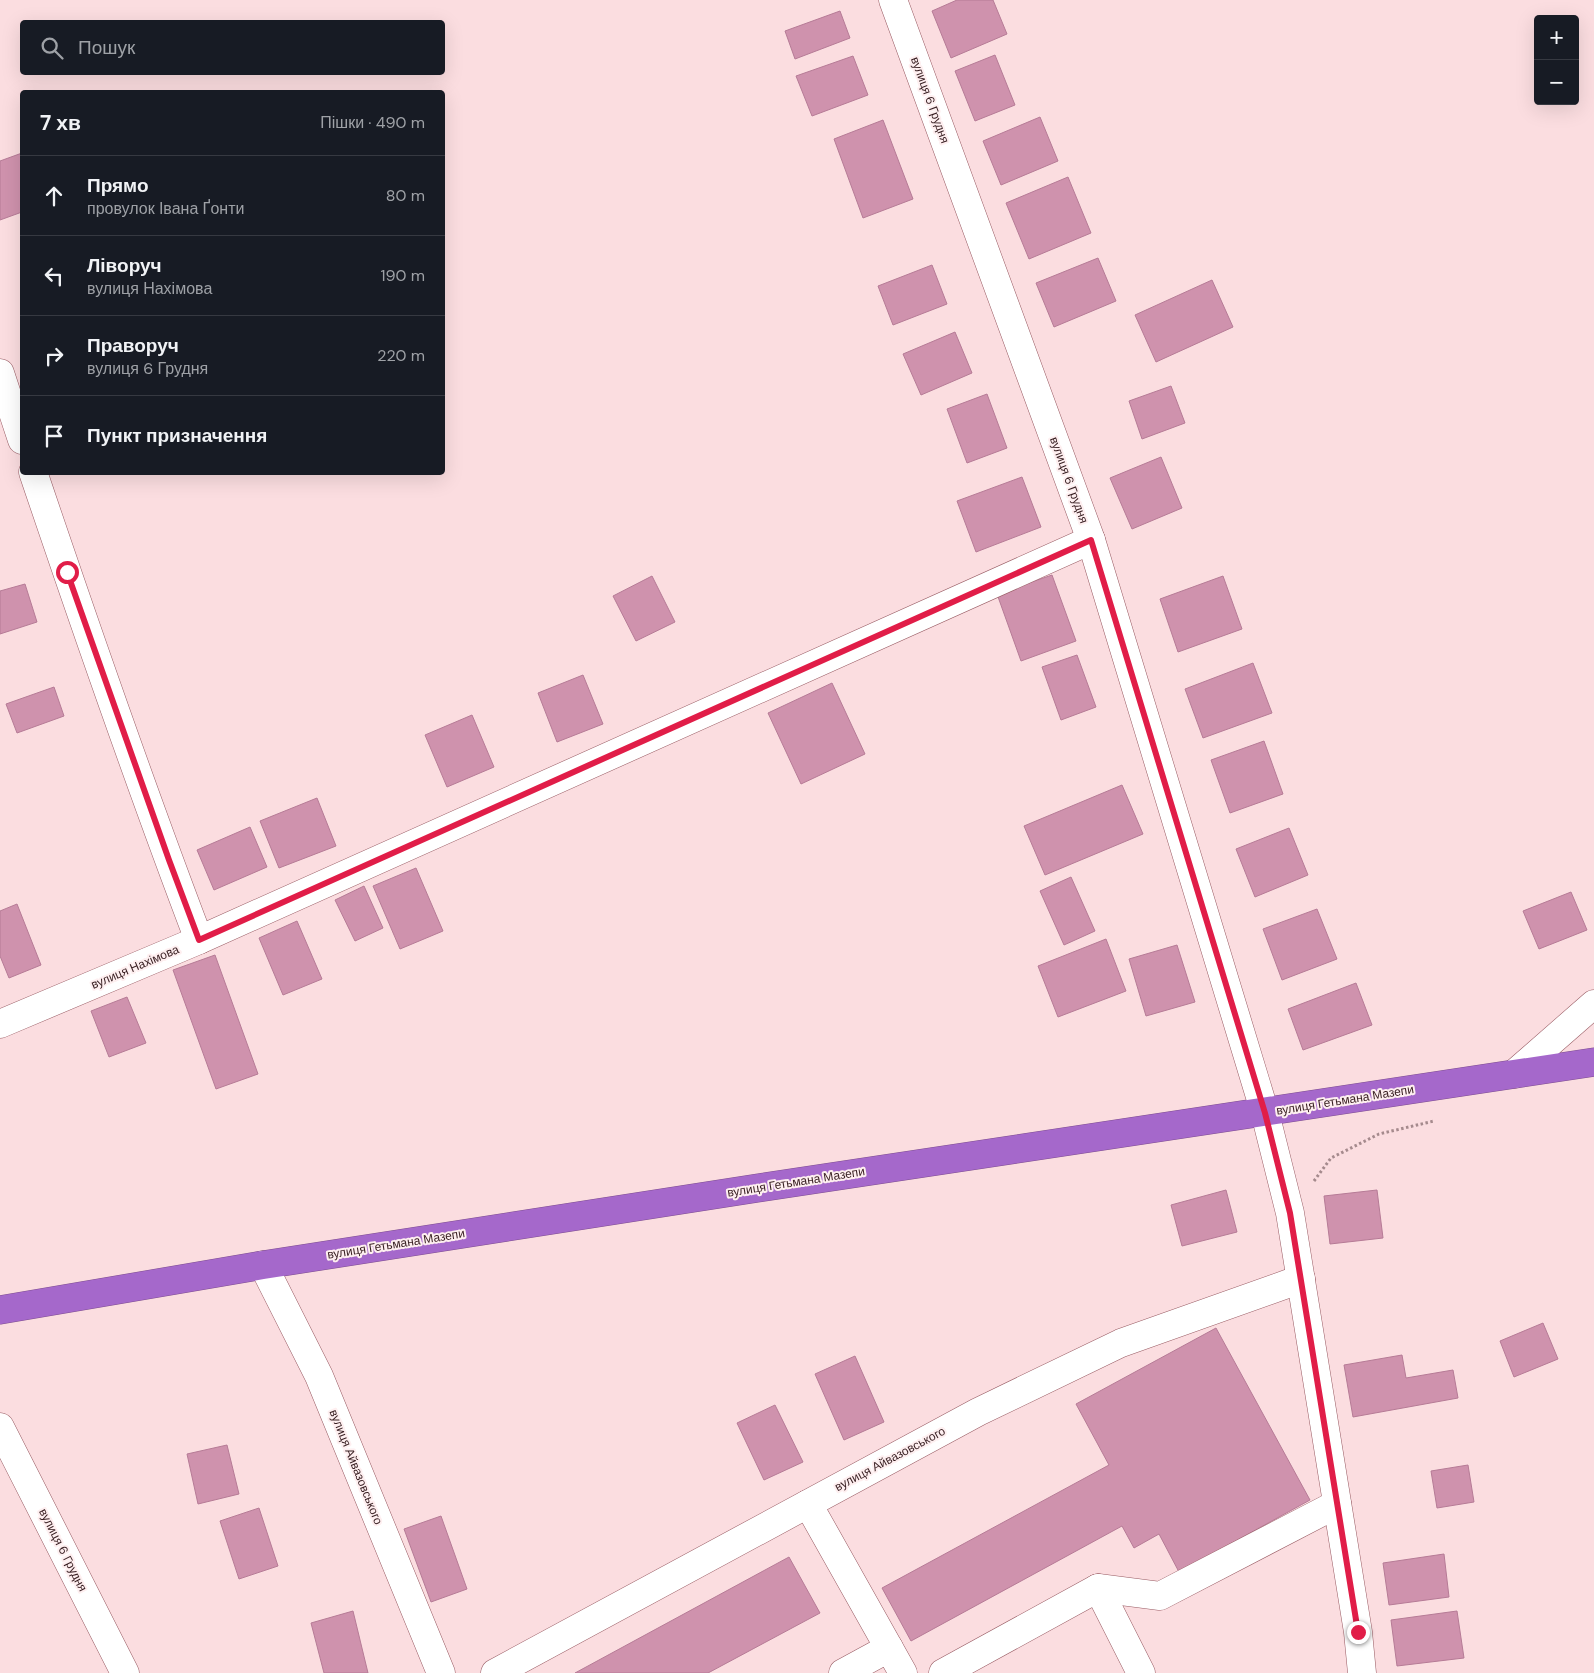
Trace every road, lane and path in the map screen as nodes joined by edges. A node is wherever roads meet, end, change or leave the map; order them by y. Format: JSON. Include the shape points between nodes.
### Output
{"nodes":[{"id":1,"x":893,"y":0,"type":"edge"},
{"id":2,"x":0,"y":373,"type":"edge"},
{"id":3,"x":20,"y":434,"type":"edge"},
{"id":4,"x":34,"y":475,"type":"edge"},
{"id":5,"x":1091,"y":540,"type":"junction"},
{"id":6,"x":199,"y":940,"type":"junction"},
{"id":7,"x":1594,"y":1004,"type":"edge"},
{"id":8,"x":0,"y":1024,"type":"edge"},
{"id":9,"x":1594,"y":1062,"type":"edge"},
{"id":10,"x":1514,"y":1074,"type":"junction"},
{"id":11,"x":1265,"y":1113,"type":"junction"},
{"id":12,"x":1437,"y":1120,"type":"dead end"},
{"id":13,"x":1290,"y":1213,"type":"junction"},
{"id":14,"x":263,"y":1265,"type":"junction"},
{"id":15,"x":1301,"y":1279,"type":"junction"},
{"id":16,"x":0,"y":1310,"type":"edge"},
{"id":17,"x":0,"y":1427,"type":"edge"},
{"id":18,"x":808,"y":1504,"type":"junction"},
{"id":19,"x":1337,"y":1504,"type":"junction"},
{"id":20,"x":1098,"y":1588,"type":"junction"},
{"id":21,"x":890,"y":1648,"type":"junction"},
{"id":22,"x":125,"y":1673,"type":"edge"},
{"id":23,"x":441,"y":1673,"type":"edge"},
{"id":24,"x":495,"y":1673,"type":"edge"},
{"id":25,"x":843,"y":1673,"type":"edge"},
{"id":26,"x":903,"y":1673,"type":"edge"},
{"id":27,"x":943,"y":1673,"type":"edge"},
{"id":28,"x":1142,"y":1673,"type":"edge"},
{"id":29,"x":1362,"y":1673,"type":"edge"}],
"edges":[{"from":1,"to":5,"type":"street","name":"вулиця 6 Грудня"},
{"from":2,"to":3,"type":"street"},
{"from":4,"to":6,"type":"street"},
{"from":5,"to":6,"type":"street","name":"вулиця Нахімова"},
{"from":5,"to":11,"type":"street","name":"вулиця 6 Грудня"},
{"from":6,"to":8,"type":"street","name":"вулиця Нахімова"},
{"from":7,"to":10,"type":"street"},
{"from":9,"to":10,"type":"highway","name":"вулиця Гетьмана Мазепи"},
{"from":10,"to":11,"type":"highway","name":"вулиця Гетьмана Мазепи"},
{"from":11,"to":13,"type":"street","name":"вулиця 6 Грудня"},
{"from":11,"to":14,"type":"highway","name":"вулиця Гетьмана Мазепи"},
{"from":12,"to":13,"type":"path","via":[[1380,1134],[1331,1158]]},
{"from":13,"to":15,"type":"street","name":"вулиця 6 Грудня"},
{"from":14,"to":16,"type":"highway","name":"вулиця Гетьмана Мазепи"},
{"from":14,"to":23,"type":"street","name":"вулиця Айвазовського","via":[[319,1376]]},
{"from":15,"to":18,"type":"street","name":"вулиця Айвазовського","via":[[1121,1342],[978,1412]]},
{"from":15,"to":19,"type":"street","name":"вулиця 6 Грудня"},
{"from":17,"to":22,"type":"street","name":"вулиця 6 Грудня"},
{"from":18,"to":21,"type":"street"},
{"from":18,"to":24,"type":"street","name":"вулиця Айвазовського"},
{"from":19,"to":20,"type":"street","via":[[1160,1596]]},
{"from":19,"to":29,"type":"street","name":"вулиця 6 Грудня"},
{"from":20,"to":27,"type":"street"},
{"from":20,"to":28,"type":"street"},
{"from":21,"to":25,"type":"street"},
{"from":21,"to":26,"type":"street"}]}
